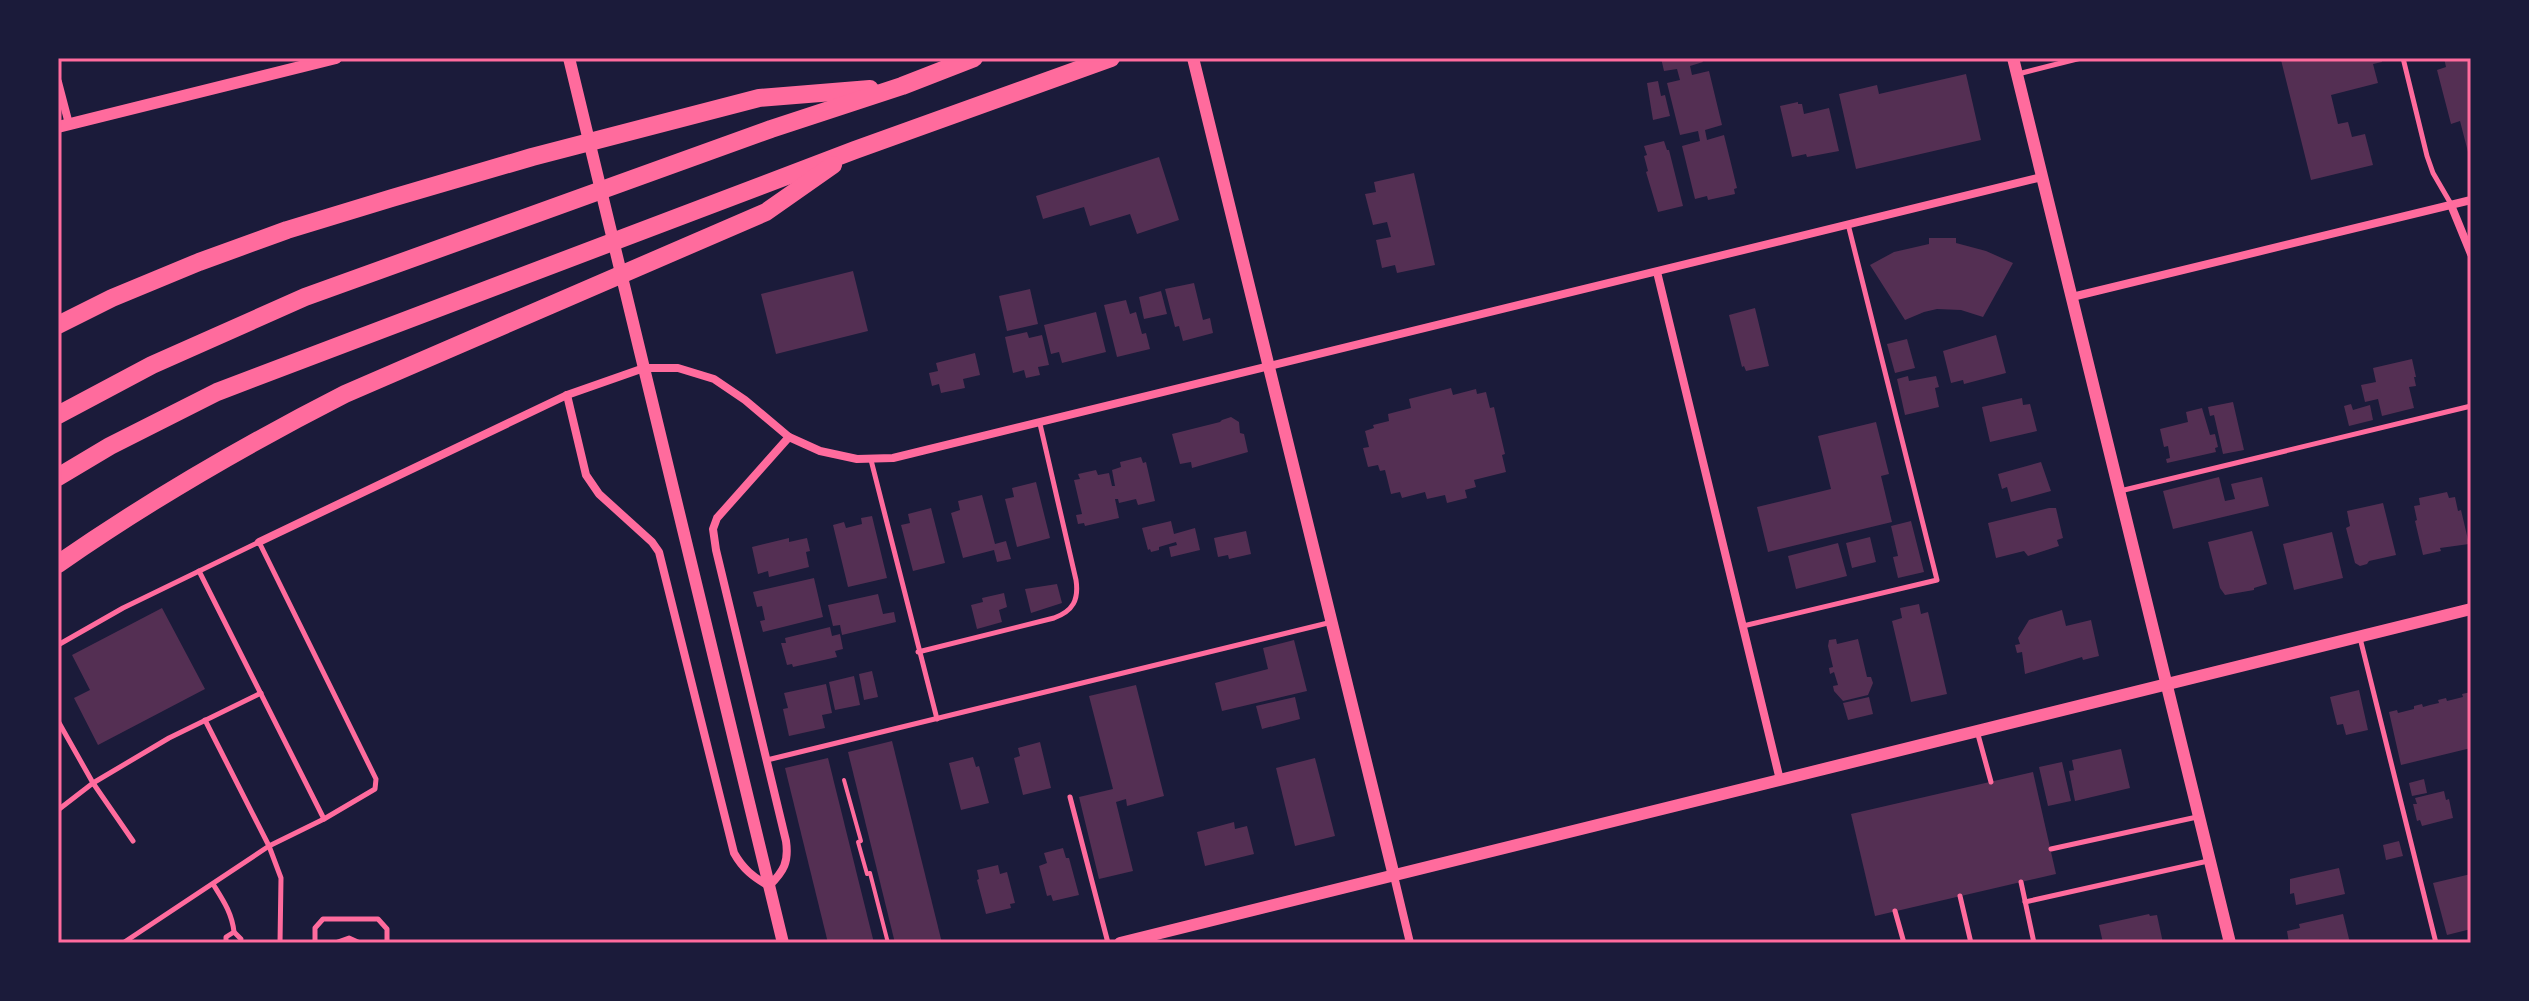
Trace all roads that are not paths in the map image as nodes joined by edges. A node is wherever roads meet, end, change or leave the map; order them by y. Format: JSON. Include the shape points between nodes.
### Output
{"nodes":[{"id":1,"x":336,"y":58,"type":"edge"},
{"id":2,"x":569,"y":58,"type":"edge"},
{"id":3,"x":974,"y":58,"type":"edge"},
{"id":4,"x":1111,"y":58,"type":"edge"},
{"id":5,"x":1193,"y":58,"type":"edge"},
{"id":6,"x":2013,"y":58,"type":"edge"},
{"id":7,"x":2081,"y":58,"type":"edge"},
{"id":8,"x":2403,"y":58,"type":"edge"},
{"id":9,"x":2017,"y":74,"type":"junction"},
{"id":10,"x":58,"y":82,"type":"edge"},
{"id":11,"x":902,"y":86,"type":"junction"},
{"id":12,"x":63,"y":125,"type":"edge"},
{"id":13,"x":855,"y":150,"type":"junction"},
{"id":14,"x":2042,"y":177,"type":"junction"},
{"id":15,"x":2471,"y":200,"type":"edge"},
{"id":16,"x":2451,"y":205,"type":"junction"},
{"id":17,"x":1848,"y":224,"type":"junction"},
{"id":18,"x":2471,"y":254,"type":"edge"},
{"id":19,"x":1657,"y":272,"type":"junction"},
{"id":20,"x":2072,"y":297,"type":"junction"},
{"id":21,"x":58,"y":325,"type":"edge"},
{"id":22,"x":1269,"y":367,"type":"junction"},
{"id":23,"x":567,"y":395,"type":"junction"},
{"id":24,"x":2471,"y":406,"type":"edge"},
{"id":25,"x":58,"y":415,"type":"edge"},
{"id":26,"x":1040,"y":424,"type":"junction"},
{"id":27,"x":789,"y":437,"type":"junction"},
{"id":28,"x":871,"y":460,"type":"junction"},
{"id":29,"x":58,"y":477,"type":"edge"},
{"id":30,"x":2119,"y":491,"type":"junction"},
{"id":31,"x":259,"y":542,"type":"junction"},
{"id":32,"x":58,"y":564,"type":"edge"},
{"id":33,"x":199,"y":571,"type":"junction"},
{"id":34,"x":2471,"y":609,"type":"edge"},
{"id":35,"x":1332,"y":622,"type":"junction"},
{"id":36,"x":1742,"y":626,"type":"junction"},
{"id":37,"x":2360,"y":637,"type":"junction"},
{"id":38,"x":58,"y":645,"type":"edge"},
{"id":39,"x":918,"y":652,"type":"junction"},
{"id":40,"x":2166,"y":685,"type":"junction"},
{"id":41,"x":261,"y":693,"type":"junction"},
{"id":42,"x":937,"y":719,"type":"junction"},
{"id":43,"x":205,"y":720,"type":"junction"},
{"id":44,"x":58,"y":721,"type":"edge"},
{"id":45,"x":1977,"y":730,"type":"junction"},
{"id":46,"x":766,"y":761,"type":"junction"},
{"id":47,"x":1780,"y":780,"type":"junction"},
{"id":48,"x":1991,"y":782,"type":"dead end"},
{"id":49,"x":93,"y":783,"type":"junction"},
{"id":50,"x":1070,"y":797,"type":"dead end"},
{"id":51,"x":59,"y":807,"type":"edge"},
{"id":52,"x":2198,"y":816,"type":"junction"},
{"id":53,"x":324,"y":819,"type":"junction"},
{"id":54,"x":133,"y":841,"type":"dead end"},
{"id":55,"x":269,"y":846,"type":"junction"},
{"id":56,"x":2051,"y":849,"type":"dead end"},
{"id":57,"x":2209,"y":861,"type":"junction"},
{"id":58,"x":1394,"y":876,"type":"junction"},
{"id":59,"x":2021,"y":882,"type":"dead end"},
{"id":60,"x":213,"y":884,"type":"junction"},
{"id":61,"x":769,"y":886,"type":"junction"},
{"id":62,"x":1960,"y":896,"type":"dead end"},
{"id":63,"x":2025,"y":902,"type":"junction"},
{"id":64,"x":1895,"y":911,"type":"dead end"},
{"id":65,"x":234,"y":932,"type":"junction"},
{"id":66,"x":123,"y":943,"type":"edge"},
{"id":67,"x":226,"y":943,"type":"edge"},
{"id":68,"x":240,"y":943,"type":"edge"},
{"id":69,"x":280,"y":943,"type":"edge"},
{"id":70,"x":315,"y":943,"type":"edge"},
{"id":71,"x":335,"y":943,"type":"edge"},
{"id":72,"x":360,"y":943,"type":"edge"},
{"id":73,"x":387,"y":943,"type":"edge"},
{"id":74,"x":783,"y":943,"type":"edge"},
{"id":75,"x":1108,"y":943,"type":"edge"},
{"id":76,"x":1120,"y":943,"type":"edge"},
{"id":77,"x":1410,"y":943,"type":"edge"},
{"id":78,"x":1904,"y":943,"type":"edge"},
{"id":79,"x":1971,"y":943,"type":"edge"},
{"id":80,"x":2034,"y":943,"type":"edge"},
{"id":81,"x":2230,"y":943,"type":"edge"},
{"id":82,"x":2436,"y":943,"type":"edge"}],
"edges":[{"from":1,"to":12,"type":"street"},
{"from":2,"to":61,"type":"street"},
{"from":3,"to":11,"type":"highway"},
{"from":4,"to":13,"type":"highway"},
{"from":5,"to":22,"type":"street"},
{"from":6,"to":9,"type":"street"},
{"from":7,"to":9,"type":"lane"},
{"from":8,"to":16,"type":"lane","via":[[2427,156]]},
{"from":9,"to":14,"type":"street"},
{"from":10,"to":12,"type":"street"},
{"from":11,"to":21,"type":"highway","via":[[759,98],[532,157],[213,256]]},
{"from":11,"to":25,"type":"highway","via":[[305,297],[152,365]]},
{"from":13,"to":29,"type":"highway","via":[[217,392]]},
{"from":13,"to":32,"type":"highway","via":[[766,212],[306,414],[175,487]]},
{"from":14,"to":17,"type":"street"},
{"from":14,"to":20,"type":"street"},
{"from":15,"to":16,"type":"street"},
{"from":16,"to":18,"type":"street"},
{"from":16,"to":20,"type":"street"},
{"from":17,"to":19,"type":"street"},
{"from":17,"to":36,"type":"lane","via":[[1937,580]]},
{"from":19,"to":22,"type":"street"},
{"from":19,"to":36,"type":"street"},
{"from":20,"to":30,"type":"street"},
{"from":22,"to":26,"type":"street"},
{"from":22,"to":35,"type":"street"},
{"from":23,"to":27,"type":"street","via":[[644,368],[678,368],[730,389]]},
{"from":23,"to":31,"type":"street"},
{"from":23,"to":61,"type":"street","via":[[586,475],[659,552],[734,853],[741,866]]},
{"from":24,"to":30,"type":"lane"},
{"from":26,"to":28,"type":"street"},
{"from":26,"to":39,"type":"lane","via":[[1076,580],[1074,605],[1054,618]]},
{"from":27,"to":28,"type":"street","via":[[839,457]]},
{"from":27,"to":46,"type":"street","via":[[724,509],[713,529]]},
{"from":28,"to":39,"type":"lane"},
{"from":30,"to":40,"type":"street"},
{"from":31,"to":33,"type":"lane"},
{"from":31,"to":53,"type":"lane","via":[[376,779],[375,789]]},
{"from":33,"to":38,"type":"lane"},
{"from":33,"to":41,"type":"lane"},
{"from":34,"to":37,"type":"street"},
{"from":35,"to":42,"type":"lane"},
{"from":35,"to":58,"type":"street"},
{"from":36,"to":47,"type":"street"},
{"from":37,"to":40,"type":"street"},
{"from":37,"to":82,"type":"lane"},
{"from":39,"to":42,"type":"lane"},
{"from":40,"to":45,"type":"street"},
{"from":40,"to":52,"type":"street"},
{"from":41,"to":43,"type":"lane"},
{"from":41,"to":53,"type":"lane"},
{"from":42,"to":46,"type":"lane"},
{"from":43,"to":49,"type":"lane"},
{"from":43,"to":55,"type":"lane"},
{"from":44,"to":49,"type":"lane"},
{"from":45,"to":47,"type":"street"},
{"from":45,"to":48,"type":"lane"},
{"from":46,"to":61,"type":"street","via":[[788,858]]},
{"from":47,"to":58,"type":"street"},
{"from":49,"to":51,"type":"lane"},
{"from":49,"to":54,"type":"lane"},
{"from":50,"to":75,"type":"lane"},
{"from":52,"to":56,"type":"lane"},
{"from":52,"to":57,"type":"street"},
{"from":53,"to":55,"type":"lane"},
{"from":55,"to":60,"type":"lane"},
{"from":55,"to":69,"type":"lane","via":[[281,878]]},
{"from":57,"to":63,"type":"lane"},
{"from":57,"to":81,"type":"street"},
{"from":58,"to":76,"type":"street"},
{"from":58,"to":77,"type":"street"},
{"from":59,"to":63,"type":"lane"},
{"from":60,"to":65,"type":"lane","via":[[230,912]]},
{"from":60,"to":66,"type":"lane"},
{"from":61,"to":74,"type":"street"},
{"from":62,"to":79,"type":"lane"},
{"from":63,"to":80,"type":"lane"},
{"from":64,"to":78,"type":"lane"},
{"from":65,"to":67,"type":"lane"},
{"from":65,"to":68,"type":"lane"},
{"from":70,"to":73,"type":"lane","via":[[315,928],[323,919],[378,919],[387,929]]},
{"from":71,"to":72,"type":"lane","via":[[349,938]]}]}
